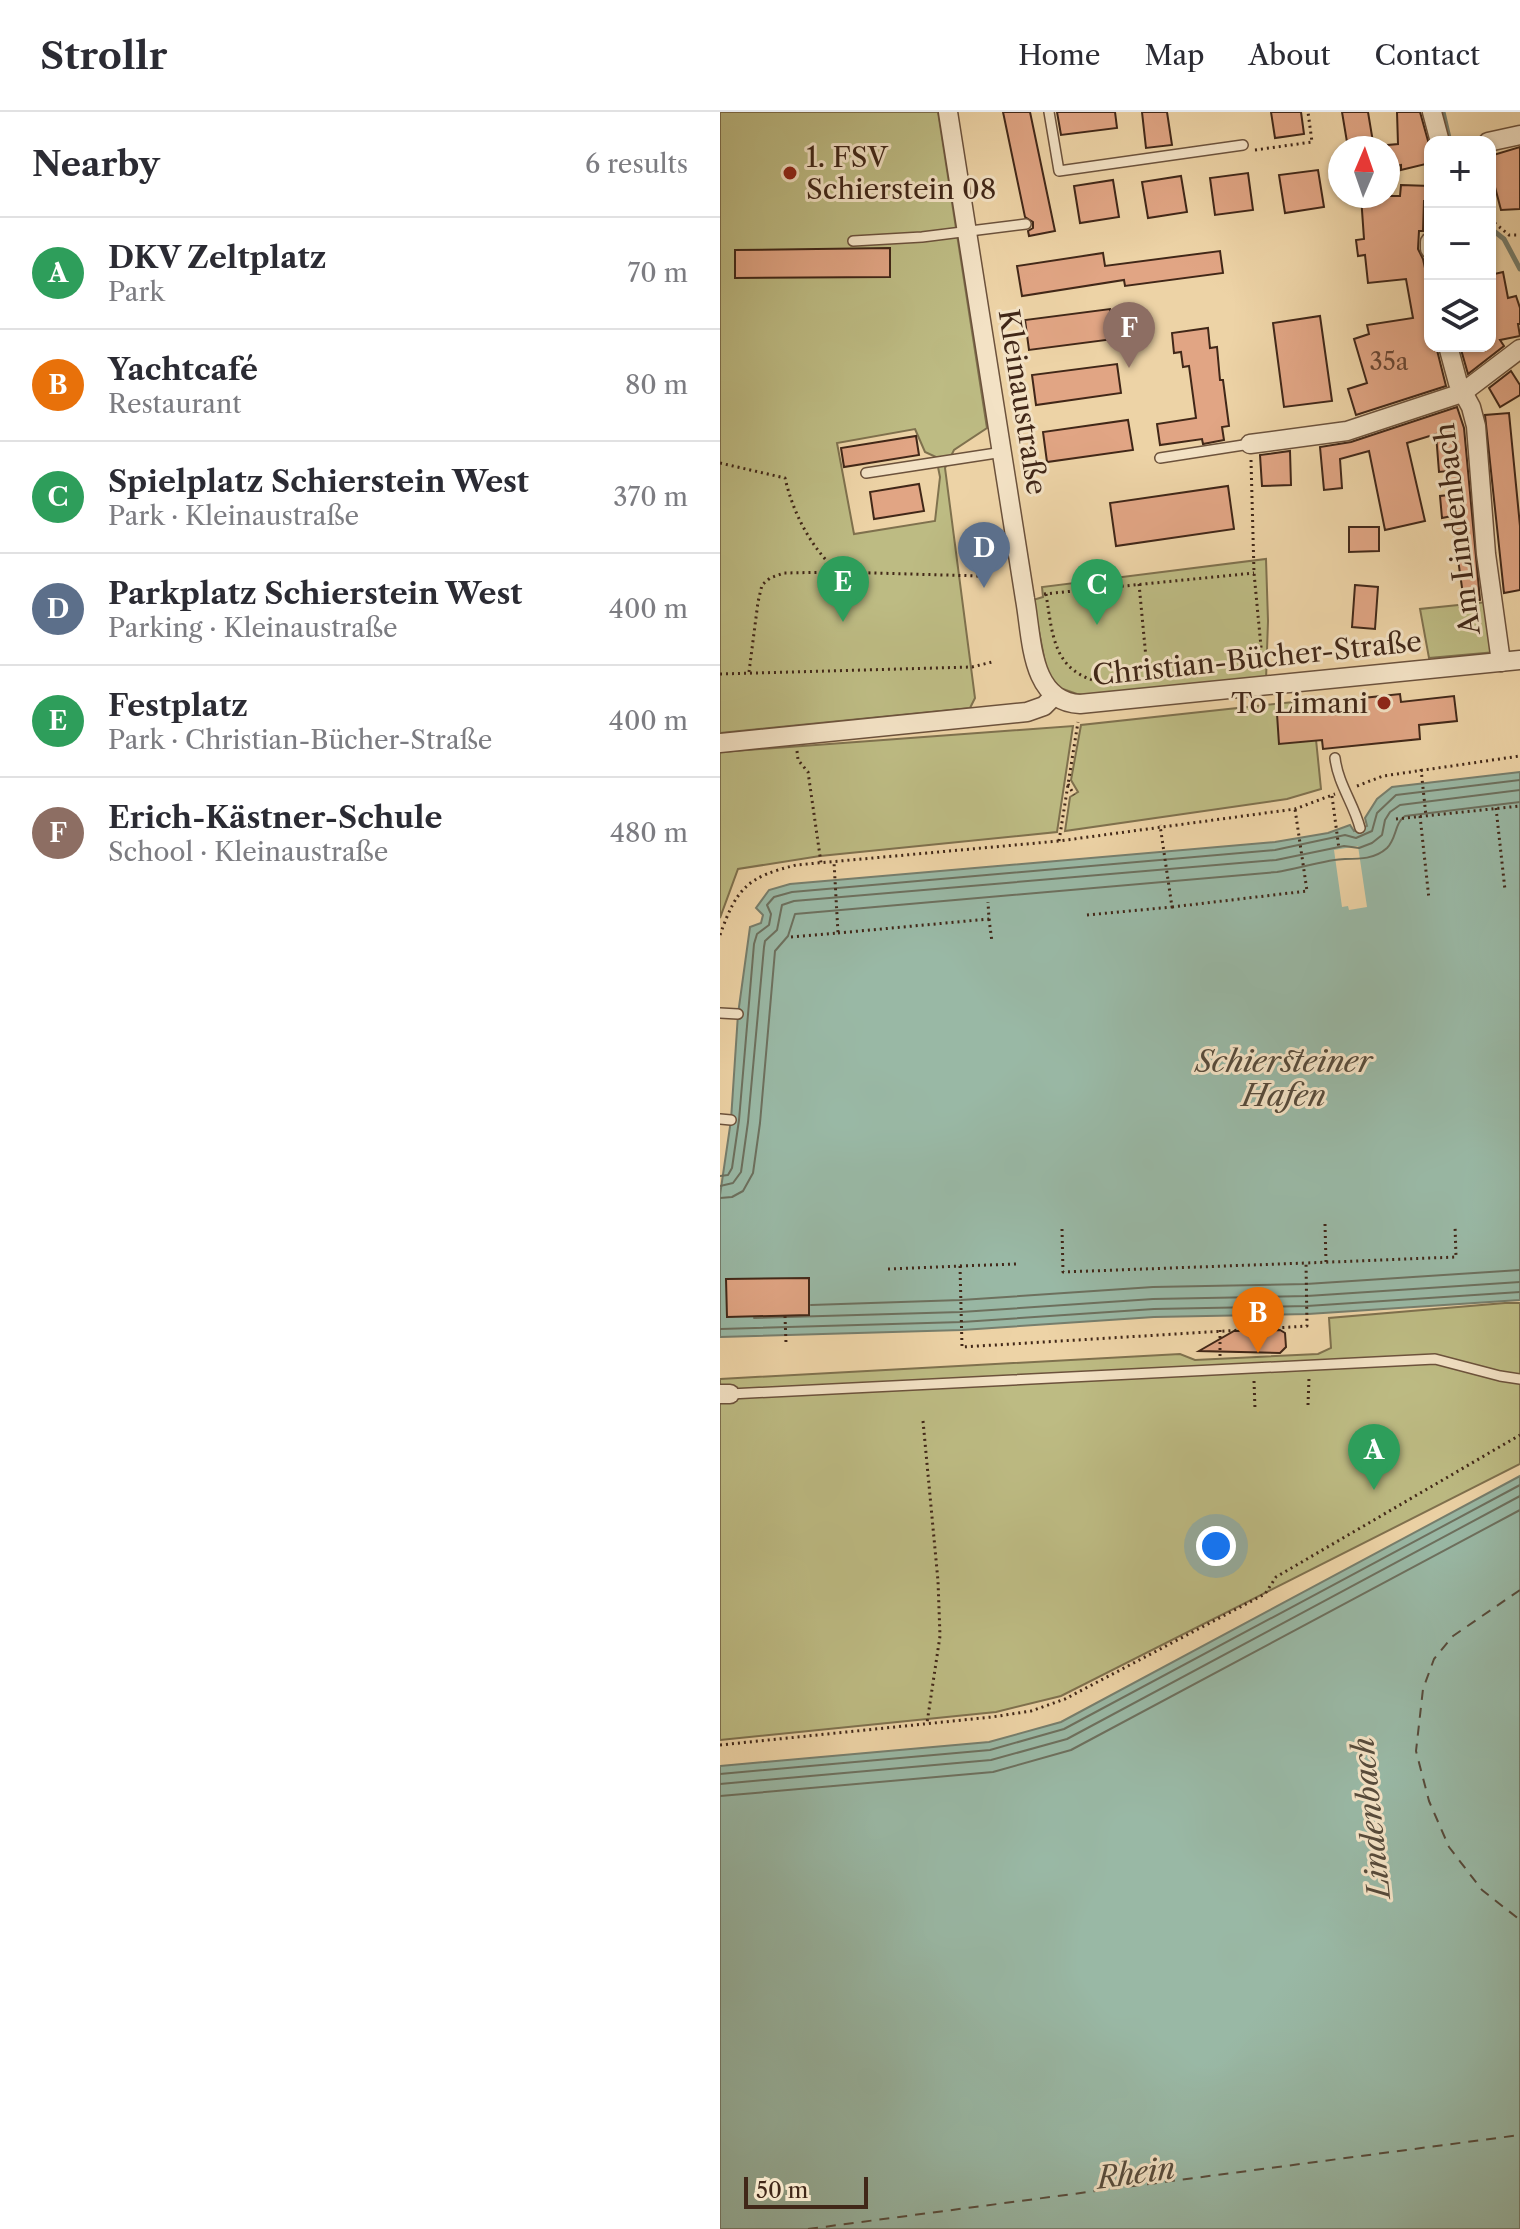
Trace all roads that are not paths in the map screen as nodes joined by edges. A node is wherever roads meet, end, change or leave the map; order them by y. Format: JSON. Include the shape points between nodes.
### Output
{"nodes":[{"id":1,"x":949,"y":112,"type":"edge"},
{"id":2,"x":1049,"y":112,"type":"edge"},
{"id":3,"x":1432,"y":112,"type":"edge"},
{"id":4,"x":1520,"y":135,"type":"edge"},
{"id":5,"x":1438,"y":136,"type":"edge"},
{"id":6,"x":1496,"y":140,"type":"edge"},
{"id":7,"x":1243,"y":145,"type":"road end"},
{"id":8,"x":1026,"y":224,"type":"dead end"},
{"id":9,"x":968,"y":233,"type":"junction"},
{"id":10,"x":853,"y":241,"type":"dead end"},
{"id":11,"x":1520,"y":349,"type":"edge"},
{"id":12,"x":1449,"y":352,"type":"edge"},
{"id":13,"x":1462,"y":393,"type":"junction"},
{"id":14,"x":1250,"y":444,"type":"joint"},
{"id":15,"x":1003,"y":452,"type":"junction"},
{"id":16,"x":1160,"y":458,"type":"dead end"},
{"id":17,"x":866,"y":473,"type":"dead end"},
{"id":18,"x":1507,"y":658,"type":"edge"},
{"id":19,"x":1054,"y":696,"type":"junction"},
{"id":20,"x":720,"y":743,"type":"edge"},
{"id":21,"x":1335,"y":758,"type":"dead end"},
{"id":22,"x":1360,"y":828,"type":"dead end"},
{"id":23,"x":720,"y":1013,"type":"edge"},
{"id":24,"x":738,"y":1014,"type":"dead end"},
{"id":25,"x":1520,"y":1379,"type":"edge"},
{"id":26,"x":725,"y":1394,"type":"edge"}],
"edges":[{"from":1,"to":9,"type":"street","name":"Kleinaustraße"},
{"from":2,"to":7,"type":"lane","via":[[1059,171]]},
{"from":3,"to":5,"type":"street"},
{"from":4,"to":6,"type":"street"},
{"from":8,"to":9,"type":"lane"},
{"from":9,"to":10,"type":"lane"},
{"from":9,"to":15,"type":"street","name":"Kleinaustraße"},
{"from":11,"to":13,"type":"street"},
{"from":12,"to":13,"type":"street","name":"Am Lindenbach"},
{"from":13,"to":14,"type":"street","via":[[1347,431]]},
{"from":13,"to":18,"type":"street","name":"Am Lindenbach","via":[[1476,426],[1484,541]]},
{"from":14,"to":16,"type":"lane"},
{"from":15,"to":17,"type":"lane"},
{"from":15,"to":19,"type":"street","name":"Kleinaustraße","via":[[1039,672]]},
{"from":18,"to":19,"type":"street","name":"Christian-Bücher-Straße","via":[[1080,704]]},
{"from":19,"to":20,"type":"street","name":"Christian-Bücher-Straße","via":[[1027,712]]},
{"from":21,"to":22,"type":"lane"},
{"from":23,"to":24,"type":"lane"},
{"from":25,"to":26,"type":"lane","via":[[1435,1359]]}]}
